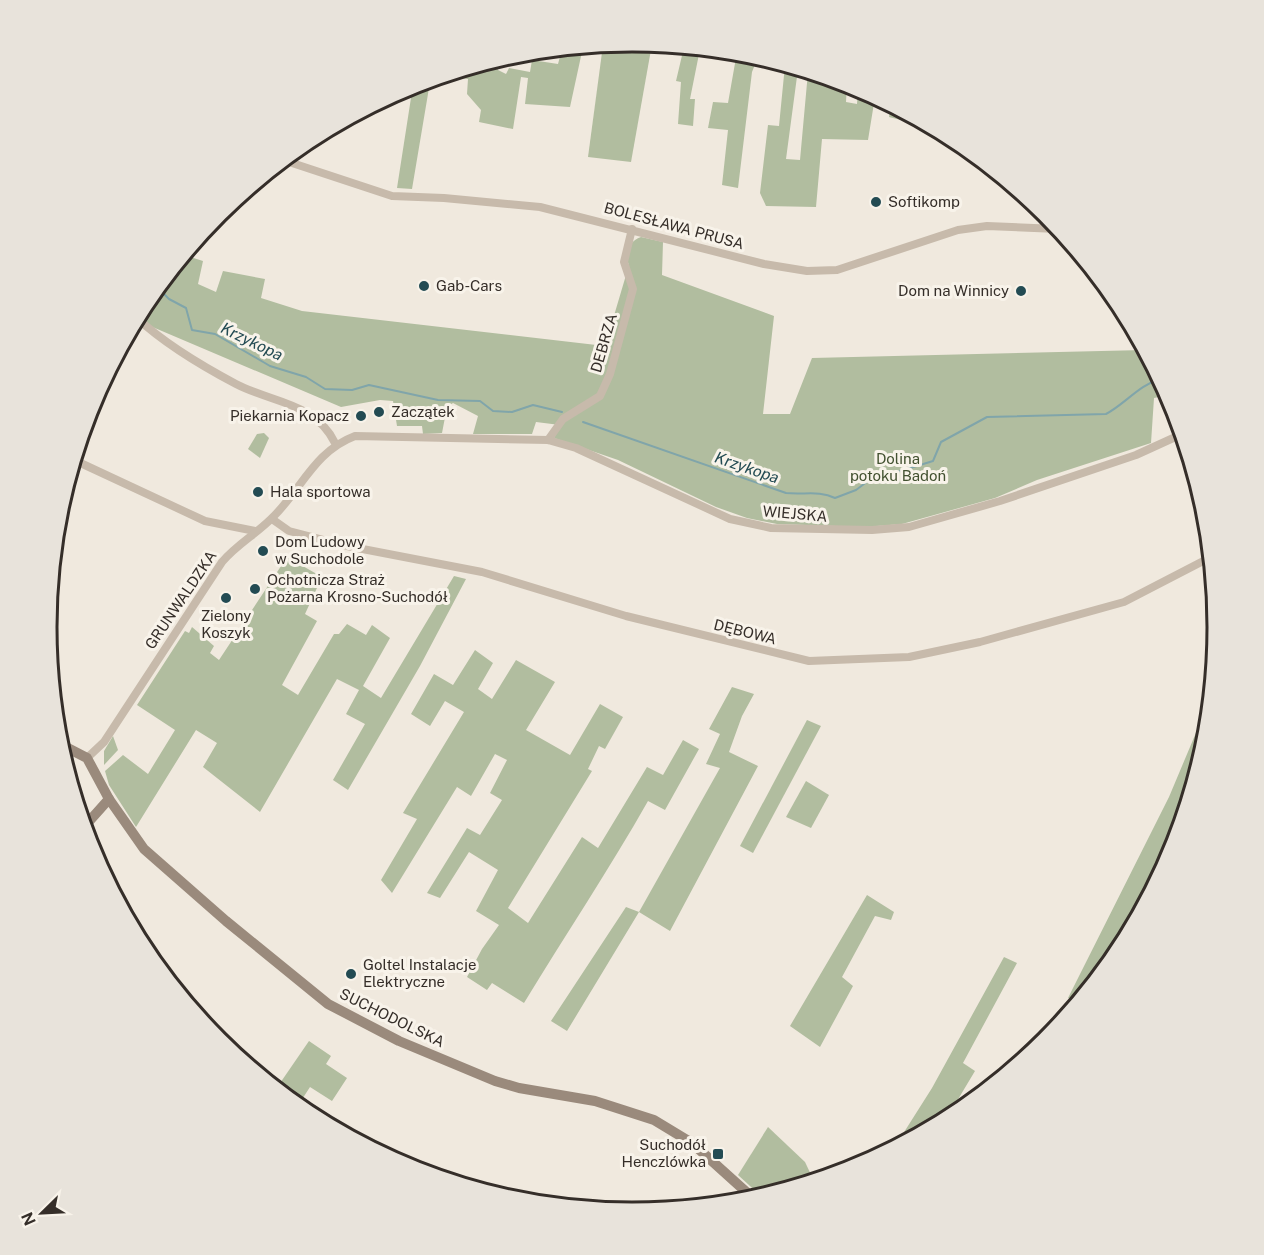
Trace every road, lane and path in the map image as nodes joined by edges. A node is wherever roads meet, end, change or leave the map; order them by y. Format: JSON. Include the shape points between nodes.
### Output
{"nodes":[{"id":1,"x":293,"y":163,"type":"edge"},
{"id":2,"x":1046,"y":228,"type":"edge"},
{"id":3,"x":632,"y":229,"type":"junction"},
{"id":4,"x":144,"y":323,"type":"edge"},
{"id":5,"x":1174,"y":438,"type":"edge"},
{"id":6,"x":548,"y":440,"type":"junction"},
{"id":7,"x":335,"y":443,"type":"junction"},
{"id":8,"x":82,"y":464,"type":"edge"},
{"id":9,"x":272,"y":519,"type":"junction"},
{"id":10,"x":255,"y":531,"type":"junction"},
{"id":11,"x":1203,"y":561,"type":"edge"},
{"id":12,"x":70,"y":749,"type":"edge"},
{"id":13,"x":87,"y":758,"type":"junction"},
{"id":14,"x":109,"y":799,"type":"junction"},
{"id":15,"x":91,"y":819,"type":"edge"},
{"id":16,"x":745,"y":1191,"type":"edge"}],
"edges":[{"from":1,"to":3,"type":"street","name":"BOLESŁAWA PRUSA","via":[[392,196],[540,207]]},
{"from":2,"to":3,"type":"street","name":"BOLESŁAWA PRUSA","via":[[987,226],[958,230],[837,270],[807,271],[764,264]]},
{"from":3,"to":6,"type":"street","name":"DEBRZA","via":[[624,262],[633,289],[610,374],[600,396],[563,419]]},
{"from":4,"to":7,"type":"street","via":[[238,385],[315,416]]},
{"from":5,"to":6,"type":"street","name":"WIEJSKA","via":[[1136,455],[1000,501],[909,527],[862,531],[771,528],[730,519],[576,448]]},
{"from":6,"to":7,"type":"street","name":"WIEJSKA","via":[[375,435]]},
{"from":7,"to":9,"type":"street","name":"GRUNWALDZKA"},
{"from":8,"to":10,"type":"street","via":[[205,521]]},
{"from":9,"to":10,"type":"street","name":"GRUNWALDZKA"},
{"from":9,"to":11,"type":"street","name":"DĘBOWA","via":[[289,531],[482,572],[626,616],[809,661],[938,653],[1124,602]]},
{"from":10,"to":13,"type":"street","name":"GRUNWALDZKA","via":[[222,562],[104,742]]},
{"from":12,"to":13,"type":"street"},
{"from":13,"to":14,"type":"street","name":"SUCHODOLSKA"},
{"from":14,"to":15,"type":"street"},
{"from":14,"to":16,"type":"street","name":"SUCHODOLSKA","via":[[151,855],[328,1004],[388,1036],[495,1081],[596,1101],[654,1120],[692,1143]]}]}
